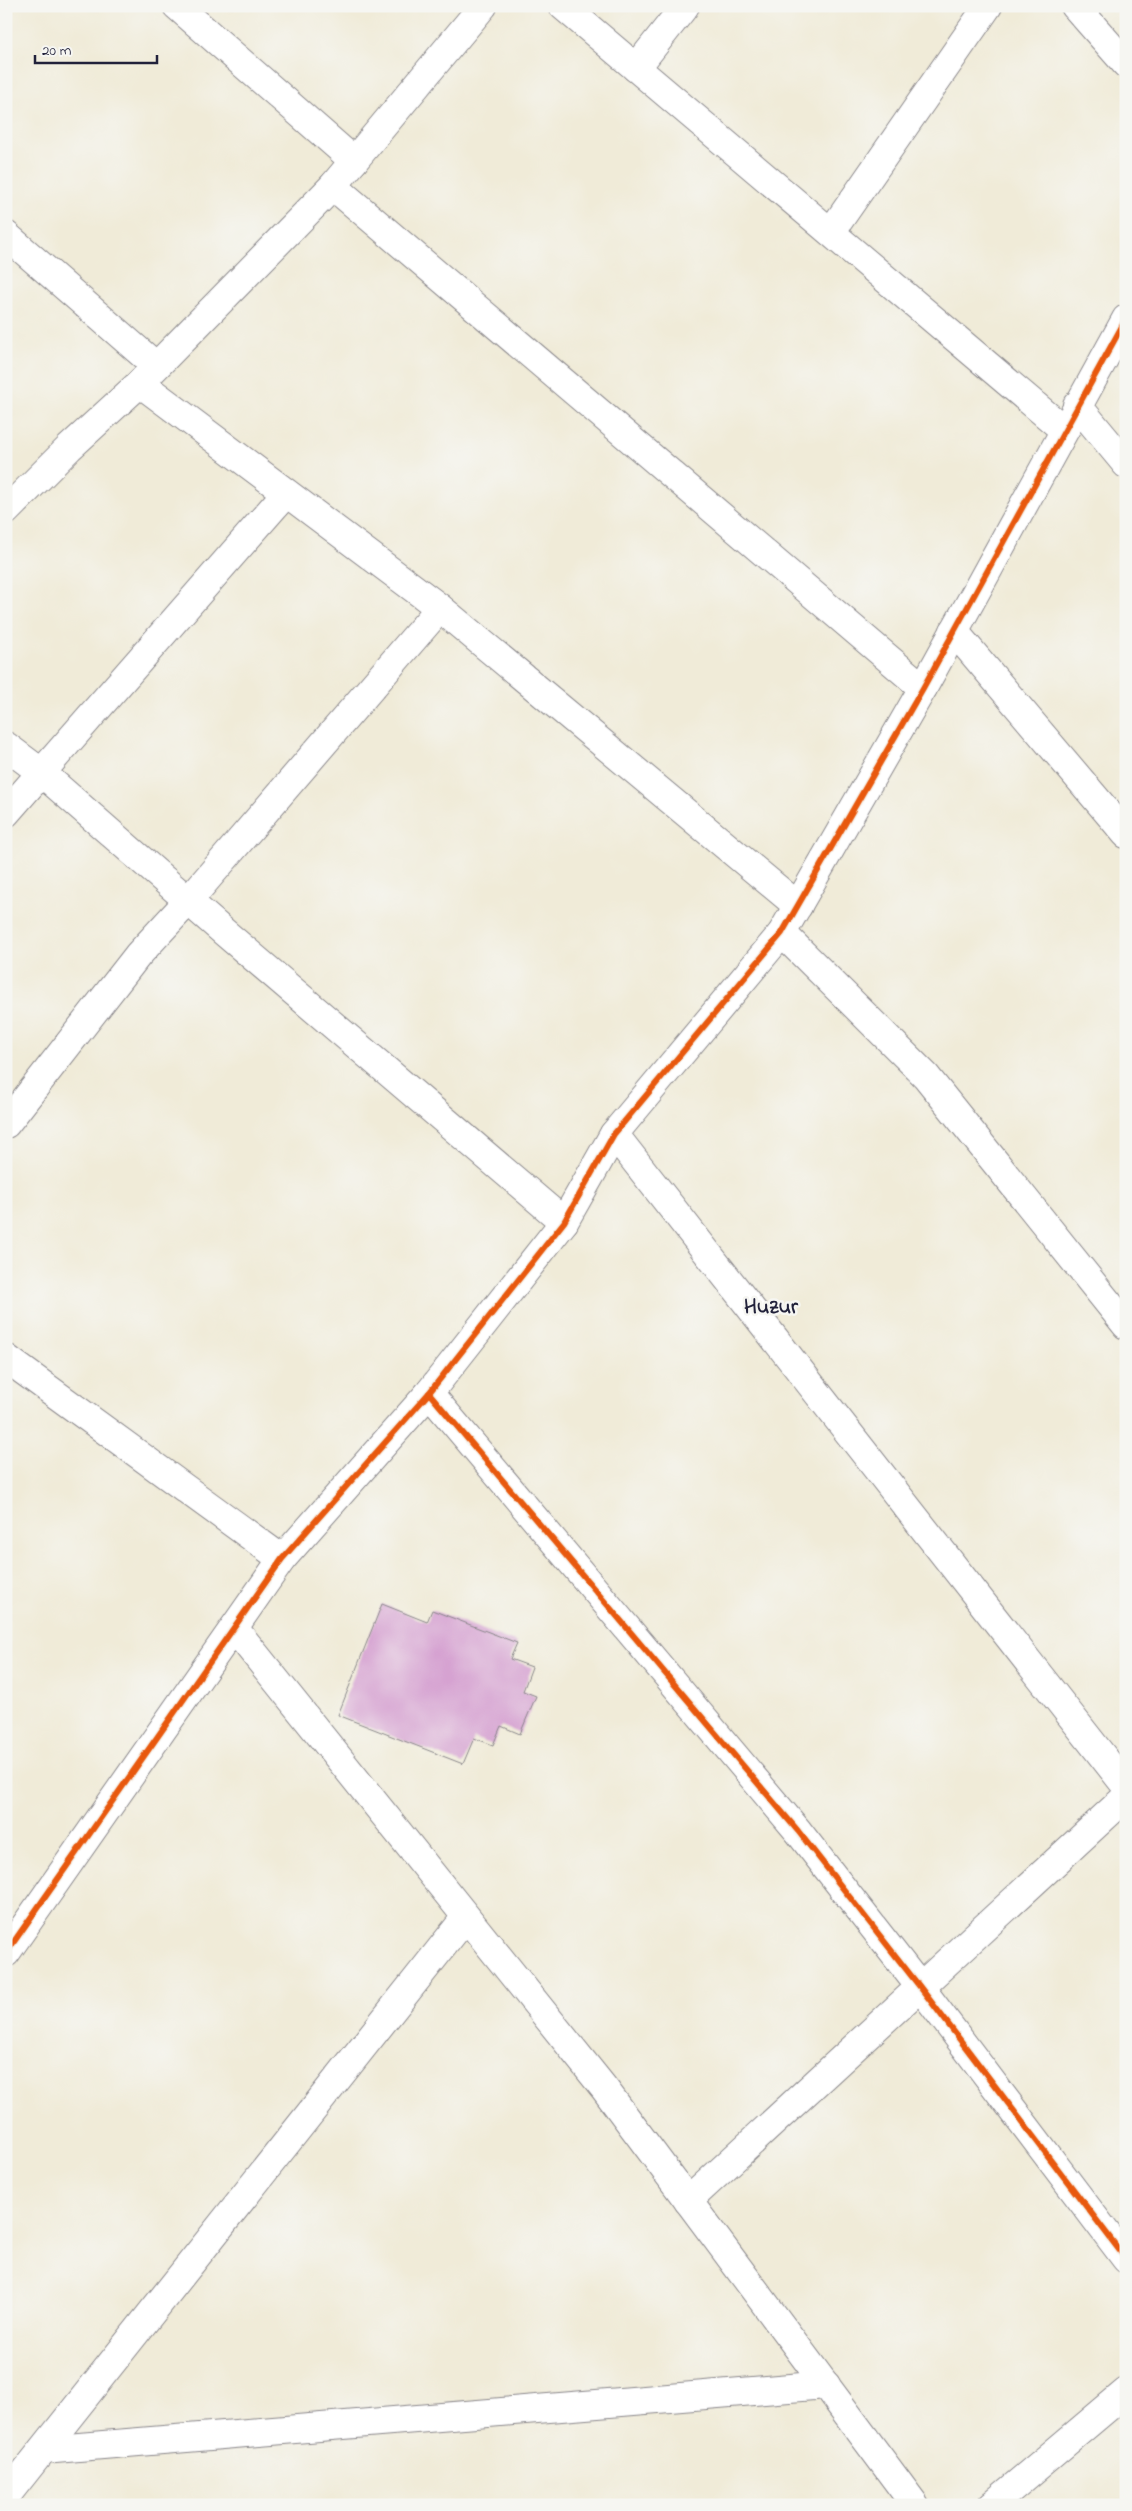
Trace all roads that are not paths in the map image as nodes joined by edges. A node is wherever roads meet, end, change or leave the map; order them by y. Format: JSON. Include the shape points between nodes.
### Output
{"nodes":[{"id":1,"x":178,"y":6,"type":"edge"},
{"id":2,"x":483,"y":6,"type":"edge"},
{"id":3,"x":562,"y":6,"type":"edge"},
{"id":4,"x":685,"y":6,"type":"edge"},
{"id":5,"x":988,"y":6,"type":"edge"},
{"id":6,"x":1075,"y":6,"type":"edge"},
{"id":7,"x":1126,"y":64,"type":"edge"},
{"id":8,"x":636,"y":68,"type":"junction"},
{"id":9,"x":354,"y":161,"type":"junction"},
{"id":10,"x":334,"y":186,"type":"junction"},
{"id":11,"x":831,"y":232,"type":"junction"},
{"id":12,"x":6,"y":235,"type":"edge"},
{"id":13,"x":1126,"y":318,"type":"edge"},
{"id":14,"x":148,"y":374,"type":"junction"},
{"id":15,"x":1077,"y":405,"type":"junction"},
{"id":16,"x":1063,"y":429,"type":"junction"},
{"id":17,"x":1126,"y":464,"type":"edge"},
{"id":18,"x":286,"y":493,"type":"junction"},
{"id":19,"x":6,"y":511,"type":"edge"},
{"id":20,"x":440,"y":608,"type":"junction"},
{"id":21,"x":954,"y":631,"type":"junction"},
{"id":22,"x":923,"y":688,"type":"junction"},
{"id":23,"x":6,"y":746,"type":"edge"},
{"id":24,"x":42,"y":773,"type":"junction"},
{"id":25,"x":6,"y":813,"type":"edge"},
{"id":26,"x":1126,"y":834,"type":"edge"},
{"id":27,"x":188,"y":901,"type":"junction"},
{"id":28,"x":798,"y":906,"type":"junction"},
{"id":29,"x":782,"y":933,"type":"junction"},
{"id":30,"x":6,"y":1124,"type":"edge"},
{"id":31,"x":614,"y":1134,"type":"junction"},
{"id":32,"x":564,"y":1222,"type":"junction"},
{"id":33,"x":1126,"y":1325,"type":"edge"},
{"id":34,"x":6,"y":1358,"type":"edge"},
{"id":35,"x":428,"y":1393,"type":"junction"},
{"id":36,"x":282,"y":1558,"type":"junction"},
{"id":37,"x":234,"y":1628,"type":"junction"},
{"id":38,"x":1126,"y":1786,"type":"edge"},
{"id":39,"x":1126,"y":1797,"type":"edge"},
{"id":40,"x":466,"y":1917,"type":"junction"},
{"id":41,"x":6,"y":1953,"type":"edge"},
{"id":42,"x":920,"y":1987,"type":"junction"},
{"id":43,"x":688,"y":2201,"type":"junction"},
{"id":44,"x":1126,"y":2259,"type":"edge"},
{"id":45,"x":826,"y":2385,"type":"junction"},
{"id":46,"x":1126,"y":2392,"type":"edge"},
{"id":47,"x":43,"y":2450,"type":"junction"},
{"id":48,"x":6,"y":2496,"type":"edge"},
{"id":49,"x":914,"y":2505,"type":"edge"},
{"id":50,"x":992,"y":2505,"type":"edge"}],
"edges":[{"from":1,"to":9,"type":"street"},
{"from":2,"to":9,"type":"street"},
{"from":3,"to":8,"type":"street"},
{"from":4,"to":8,"type":"street"},
{"from":5,"to":11,"type":"street"},
{"from":6,"to":7,"type":"street"},
{"from":8,"to":11,"type":"street"},
{"from":9,"to":10,"type":"street"},
{"from":10,"to":14,"type":"street"},
{"from":10,"to":22,"type":"street"},
{"from":11,"to":16,"type":"street"},
{"from":12,"to":14,"type":"street"},
{"from":13,"to":15,"type":"street"},
{"from":14,"to":18,"type":"street"},
{"from":14,"to":19,"type":"street"},
{"from":15,"to":16,"type":"street"},
{"from":15,"to":17,"type":"street"},
{"from":16,"to":21,"type":"street"},
{"from":18,"to":20,"type":"street"},
{"from":18,"to":24,"type":"street"},
{"from":20,"to":27,"type":"street"},
{"from":20,"to":28,"type":"street"},
{"from":21,"to":22,"type":"street"},
{"from":21,"to":26,"type":"street"},
{"from":22,"to":28,"type":"street"},
{"from":23,"to":24,"type":"street"},
{"from":24,"to":25,"type":"street"},
{"from":24,"to":27,"type":"street"},
{"from":27,"to":30,"type":"street","via":[[138,955]]},
{"from":27,"to":32,"type":"street"},
{"from":28,"to":29,"type":"street"},
{"from":29,"to":31,"type":"street"},
{"from":29,"to":33,"type":"street","via":[[926,1076]]},
{"from":31,"to":32,"type":"street"},
{"from":31,"to":38,"type":"street"},
{"from":32,"to":35,"type":"street"},
{"from":34,"to":36,"type":"street"},
{"from":35,"to":36,"type":"street"},
{"from":35,"to":42,"type":"street","via":[[798,1831]]},
{"from":36,"to":37,"type":"street"},
{"from":37,"to":40,"type":"street"},
{"from":37,"to":41,"type":"street"},
{"from":39,"to":42,"type":"street"},
{"from":40,"to":43,"type":"street","via":[[604,2088]]},
{"from":40,"to":47,"type":"street"},
{"from":42,"to":43,"type":"street"},
{"from":42,"to":44,"type":"street"},
{"from":43,"to":45,"type":"street"},
{"from":45,"to":47,"type":"street"},
{"from":45,"to":49,"type":"street"},
{"from":46,"to":50,"type":"street"},
{"from":47,"to":48,"type":"street"}]}
